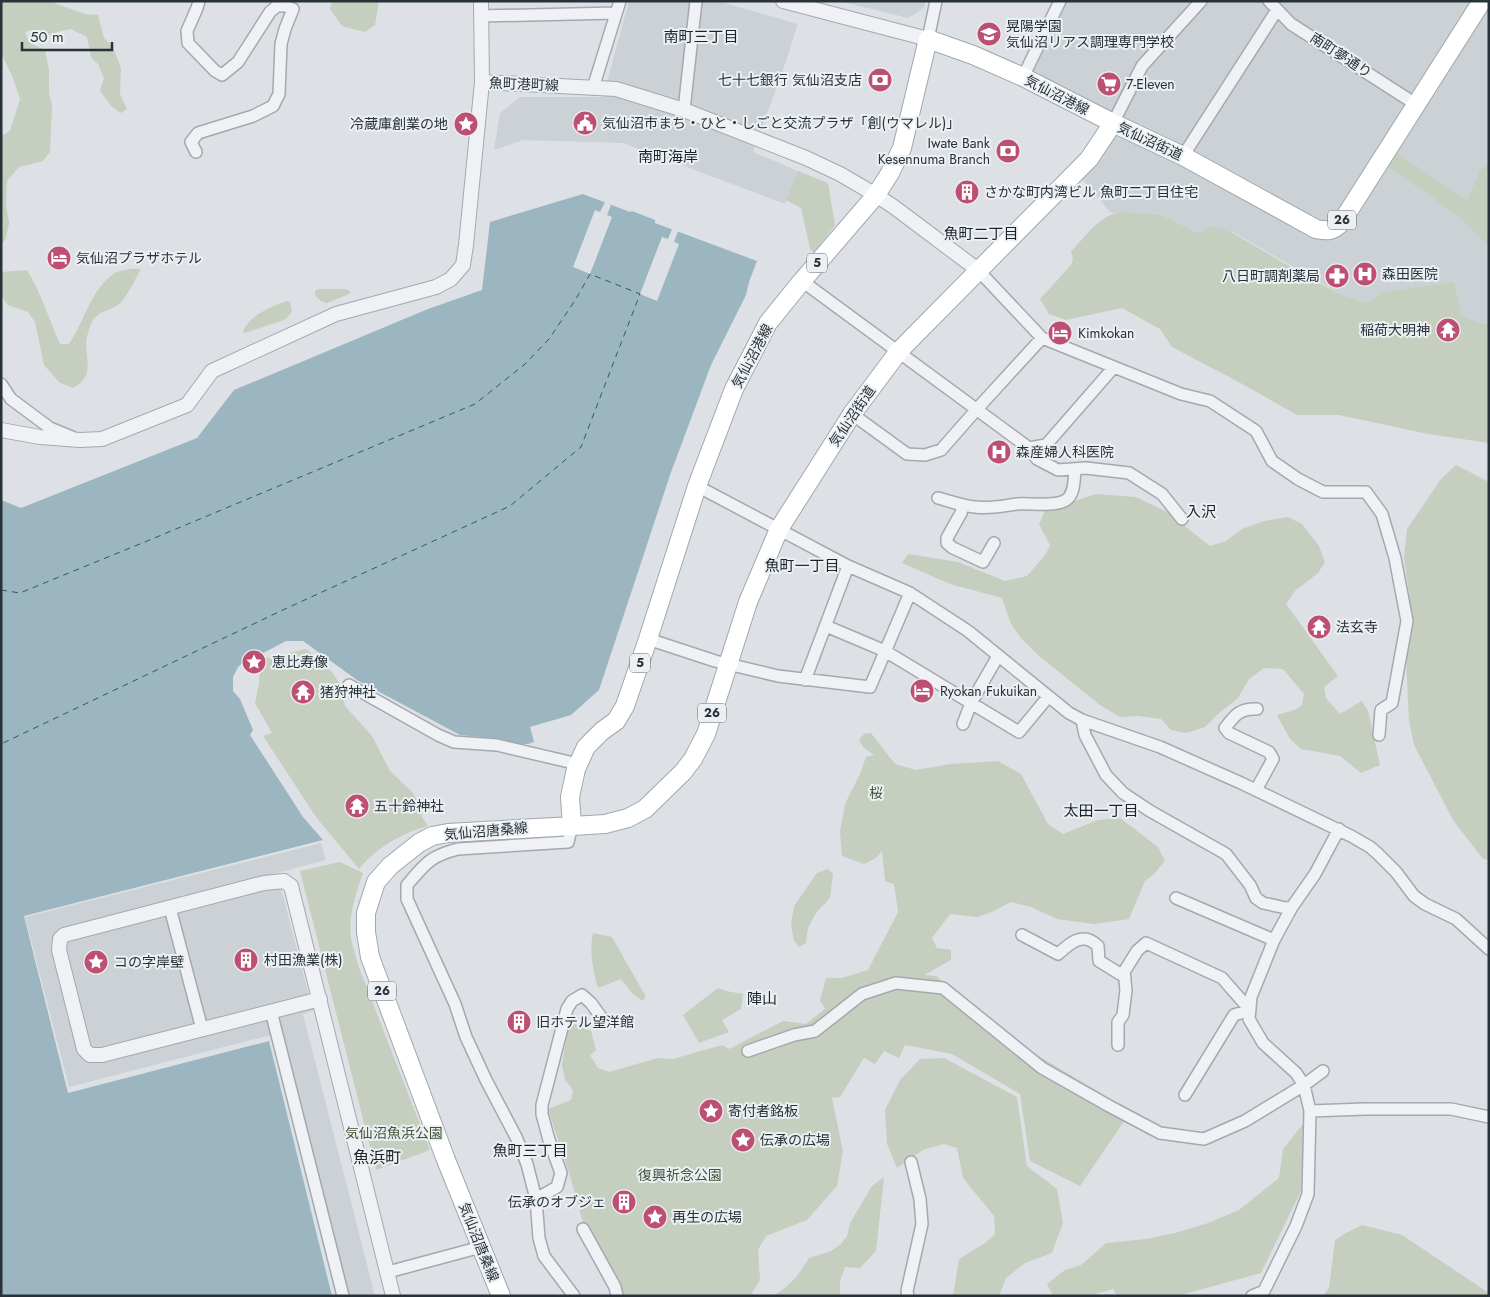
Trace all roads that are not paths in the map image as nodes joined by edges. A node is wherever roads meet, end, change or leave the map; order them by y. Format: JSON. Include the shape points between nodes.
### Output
{"nodes":[{"id":1,"x":199,"y":1,"type":"edge"},
{"id":2,"x":481,"y":1,"type":"edge"},
{"id":3,"x":620,"y":1,"type":"edge"},
{"id":4,"x":696,"y":1,"type":"edge"},
{"id":5,"x":783,"y":1,"type":"edge"},
{"id":6,"x":936,"y":1,"type":"edge"},
{"id":7,"x":1201,"y":1,"type":"edge"},
{"id":8,"x":1482,"y":1,"type":"edge"},
{"id":9,"x":1058,"y":2,"type":"edge"},
{"id":10,"x":280,"y":3,"type":"edge"},
{"id":11,"x":1273,"y":5,"type":"edge"},
{"id":12,"x":616,"y":13,"type":"junction"},
{"id":13,"x":480,"y":16,"type":"junction"},
{"id":14,"x":928,"y":39,"type":"junction"},
{"id":15,"x":1023,"y":77,"type":"junction"},
{"id":16,"x":482,"y":82,"type":"junction"},
{"id":17,"x":593,"y":88,"type":"junction"},
{"id":18,"x":1417,"y":105,"type":"junction"},
{"id":19,"x":684,"y":110,"type":"junction"},
{"id":20,"x":1114,"y":123,"type":"junction"},
{"id":21,"x":196,"y":152,"type":"dead end"},
{"id":22,"x":1183,"y":156,"type":"junction"},
{"id":23,"x":876,"y":195,"type":"junction"},
{"id":24,"x":978,"y":270,"type":"junction"},
{"id":25,"x":802,"y":281,"type":"junction"},
{"id":26,"x":1042,"y":338,"type":"junction"},
{"id":27,"x":899,"y":351,"type":"junction"},
{"id":28,"x":1114,"y":367,"type":"junction"},
{"id":29,"x":2,"y":388,"type":"edge"},
{"id":30,"x":977,"y":408,"type":"junction"},
{"id":31,"x":852,"y":414,"type":"junction"},
{"id":32,"x":1,"y":430,"type":"edge"},
{"id":33,"x":80,"y":440,"type":"junction"},
{"id":34,"x":1029,"y":448,"type":"junction"},
{"id":35,"x":1075,"y":468,"type":"junction"},
{"id":36,"x":697,"y":486,"type":"junction"},
{"id":37,"x":938,"y":498,"type":"dead end"},
{"id":38,"x":963,"y":506,"type":"junction"},
{"id":39,"x":1182,"y":519,"type":"dead end"},
{"id":40,"x":780,"y":529,"type":"junction"},
{"id":41,"x":994,"y":543,"type":"dead end"},
{"id":42,"x":848,"y":566,"type":"junction"},
{"id":43,"x":910,"y":592,"type":"junction"},
{"id":44,"x":826,"y":626,"type":"junction"},
{"id":45,"x":648,"y":639,"type":"junction"},
{"id":46,"x":885,"y":651,"type":"junction"},
{"id":47,"x":998,"y":656,"type":"junction"},
{"id":48,"x":728,"y":665,"type":"junction"},
{"id":49,"x":805,"y":680,"type":"junction"},
{"id":50,"x":349,"y":685,"type":"dead end"},
{"id":51,"x":1048,"y":697,"type":"junction"},
{"id":52,"x":971,"y":703,"type":"junction"},
{"id":53,"x":1257,"y":709,"type":"dead end"},
{"id":54,"x":1082,"y":720,"type":"junction"},
{"id":55,"x":963,"y":724,"type":"dead end"},
{"id":56,"x":1379,"y":735,"type":"dead end"},
{"id":57,"x":578,"y":764,"type":"junction"},
{"id":58,"x":1256,"y":790,"type":"junction"},
{"id":59,"x":572,"y":826,"type":"junction"},
{"id":60,"x":1339,"y":829,"type":"junction"},
{"id":61,"x":1176,"y":898,"type":"dead end"},
{"id":62,"x":1292,"y":907,"type":"junction"},
{"id":63,"x":170,"y":908,"type":"junction"},
{"id":64,"x":1022,"y":935,"type":"dead end"},
{"id":65,"x":1274,"y":940,"type":"junction"},
{"id":66,"x":1489,"y":949,"type":"edge"},
{"id":67,"x":1125,"y":977,"type":"junction"},
{"id":68,"x":320,"y":998,"type":"junction"},
{"id":69,"x":1250,"y":1010,"type":"junction"},
{"id":70,"x":271,"y":1011,"type":"junction"},
{"id":71,"x":601,"y":1017,"type":"dead end"},
{"id":72,"x":202,"y":1029,"type":"junction"},
{"id":73,"x":1118,"y":1045,"type":"dead end"},
{"id":74,"x":748,"y":1051,"type":"dead end"},
{"id":75,"x":1323,"y":1071,"type":"dead end"},
{"id":76,"x":1304,"y":1085,"type":"junction"},
{"id":77,"x":1186,"y":1095,"type":"dead end"},
{"id":78,"x":1310,"y":1111,"type":"junction"},
{"id":79,"x":1489,"y":1117,"type":"edge"},
{"id":80,"x":910,"y":1162,"type":"dead end"},
{"id":81,"x":536,"y":1200,"type":"junction"},
{"id":82,"x":583,"y":1229,"type":"dead end"},
{"id":83,"x":481,"y":1247,"type":"junction"},
{"id":84,"x":388,"y":1272,"type":"junction"},
{"id":85,"x":1267,"y":1293,"type":"edge"},
{"id":86,"x":344,"y":1296,"type":"edge"},
{"id":87,"x":393,"y":1296,"type":"edge"},
{"id":88,"x":501,"y":1296,"type":"edge"},
{"id":89,"x":574,"y":1296,"type":"edge"},
{"id":90,"x":617,"y":1296,"type":"edge"},
{"id":91,"x":908,"y":1296,"type":"edge"},
{"id":92,"x":1252,"y":1296,"type":"edge"}],
"edges":[{"from":1,"to":10,"type":"street","via":[[188,31],[188,43],[222,75],[238,62],[270,12]]},
{"from":2,"to":13,"type":"street"},
{"from":3,"to":12,"type":"street"},
{"from":4,"to":19,"type":"street"},
{"from":5,"to":14,"type":"street"},
{"from":6,"to":14,"type":"street"},
{"from":7,"to":20,"type":"street","via":[[1142,66]]},
{"from":8,"to":18,"type":"main road","name":"気仙沼街道","number":"26"},
{"from":9,"to":15,"type":"street"},
{"from":10,"to":21,"type":"street","via":[[294,9],[281,44],[279,94],[273,106],[253,116],[198,133],[191,142]]},
{"from":11,"to":18,"type":"street","name":"南町夢通り","via":[[1291,24]]},
{"from":11,"to":22,"type":"street"},
{"from":12,"to":13,"type":"street"},
{"from":12,"to":17,"type":"street"},
{"from":13,"to":16,"type":"street"},
{"from":14,"to":15,"type":"main road","name":"気仙沼港線"},
{"from":14,"to":23,"type":"main road","name":"気仙沼港線","number":"5","via":[[902,148]]},
{"from":15,"to":20,"type":"main road","name":"気仙沼港線"},
{"from":16,"to":17,"type":"street","name":"魚町港町線"},
{"from":16,"to":33,"type":"street","name":"魚町港町線","via":[[463,265],[451,279],[436,287],[336,314],[212,371],[187,405],[102,439]]},
{"from":17,"to":19,"type":"street","name":"魚町港町線","via":[[616,89]]},
{"from":18,"to":22,"type":"main road","name":"気仙沼街道","number":"26","via":[[1341,223],[1327,231],[1311,227]]},
{"from":19,"to":23,"type":"street","name":"魚町港町線","via":[[806,158]]},
{"from":20,"to":22,"type":"main road","name":"気仙沼街道","number":"26"},
{"from":20,"to":24,"type":"main road","name":"気仙沼街道","number":"26","via":[[1089,159]]},
{"from":23,"to":24,"type":"street","name":"魚町港町線"},
{"from":23,"to":25,"type":"main road","name":"気仙沼港線","number":"5"},
{"from":24,"to":26,"type":"street"},
{"from":24,"to":27,"type":"main road","name":"気仙沼街道","number":"26"},
{"from":25,"to":27,"type":"street"},
{"from":25,"to":36,"type":"main road","name":"気仙沼港線","number":"5","via":[[768,324],[734,389]]},
{"from":26,"to":28,"type":"street"},
{"from":26,"to":30,"type":"street"},
{"from":27,"to":30,"type":"street"},
{"from":27,"to":31,"type":"main road","name":"気仙沼街道","number":"26"},
{"from":28,"to":34,"type":"street","via":[[1046,445]]},
{"from":28,"to":56,"type":"street","via":[[1181,394],[1210,401],[1256,431],[1272,461],[1298,479],[1323,492],[1366,492],[1382,514],[1395,558],[1407,621],[1392,703],[1381,710]]},
{"from":29,"to":33,"type":"street","via":[[50,428]]},
{"from":30,"to":31,"type":"street","via":[[941,450],[925,455],[907,454]]},
{"from":30,"to":34,"type":"street"},
{"from":31,"to":40,"type":"main road","name":"気仙沼街道","number":"26"},
{"from":32,"to":33,"type":"street"},
{"from":34,"to":35,"type":"street","via":[[1037,459],[1058,470]]},
{"from":35,"to":38,"type":"street","via":[[1073,491],[1067,500],[1060,503],[1016,504],[999,508]]},
{"from":35,"to":39,"type":"street","via":[[1129,474],[1162,494]]},
{"from":36,"to":40,"type":"street"},
{"from":36,"to":45,"type":"main road","name":"気仙沼港線","number":"5"},
{"from":37,"to":38,"type":"street"},
{"from":38,"to":41,"type":"street","via":[[947,543],[983,562]]},
{"from":40,"to":42,"type":"street"},
{"from":40,"to":48,"type":"main road","name":"気仙沼唐桑線","number":"26","via":[[748,602]]},
{"from":42,"to":43,"type":"street"},
{"from":42,"to":44,"type":"street"},
{"from":43,"to":46,"type":"street"},
{"from":43,"to":47,"type":"street","via":[[968,631]]},
{"from":44,"to":46,"type":"street"},
{"from":44,"to":49,"type":"street"},
{"from":45,"to":48,"type":"street"},
{"from":45,"to":57,"type":"main road","name":"気仙沼港線","number":"5","via":[[625,706],[616,721],[586,747]]},
{"from":46,"to":49,"type":"street","via":[[870,687]]},
{"from":46,"to":52,"type":"street"},
{"from":47,"to":51,"type":"street"},
{"from":47,"to":52,"type":"street"},
{"from":48,"to":49,"type":"street"},
{"from":48,"to":59,"type":"main road","name":"気仙沼唐桑線","number":"26","via":[[706,734],[683,772],[645,809],[628,818],[605,824]]},
{"from":50,"to":57,"type":"street","via":[[454,742],[497,745]]},
{"from":51,"to":52,"type":"street","via":[[1020,732]]},
{"from":51,"to":54,"type":"street"},
{"from":52,"to":55,"type":"street"},
{"from":53,"to":58,"type":"street","via":[[1240,711],[1225,728],[1229,733],[1270,752],[1273,758]]},
{"from":54,"to":58,"type":"street","via":[[1160,747]]},
{"from":54,"to":62,"type":"street","via":[[1085,735],[1106,775],[1123,793],[1226,854],[1262,903]]},
{"from":57,"to":59,"type":"main road","name":"気仙沼港線","number":"5","via":[[570,797]]},
{"from":58,"to":60,"type":"street"},
{"from":59,"to":81,"type":"street","via":[[568,842],[458,849],[442,854],[425,864],[407,885],[407,899],[455,1004],[466,1037],[516,1137]]},
{"from":59,"to":83,"type":"main road","name":"気仙沼唐桑線","number":"26","via":[[432,836],[403,855],[376,882],[366,913],[370,957]]},
{"from":60,"to":62,"type":"street","via":[[1315,874]]},
{"from":60,"to":66,"type":"street","via":[[1370,847],[1396,872],[1414,896],[1456,919]]},
{"from":61,"to":65,"type":"street"},
{"from":62,"to":65,"type":"street"},
{"from":63,"to":68,"type":"street","via":[[264,883],[284,881],[291,886]]},
{"from":63,"to":72,"type":"street"},
{"from":63,"to":72,"type":"street","via":[[64,935],[60,939],[59,950],[84,1049],[90,1055],[102,1055]]},
{"from":64,"to":67,"type":"street","via":[[1058,954],[1073,941],[1094,942],[1098,946],[1099,961]]},
{"from":65,"to":69,"type":"street","via":[[1251,997]]},
{"from":67,"to":69,"type":"street","via":[[1124,972],[1146,943],[1222,978]]},
{"from":67,"to":73,"type":"street"},
{"from":68,"to":70,"type":"street"},
{"from":68,"to":84,"type":"street"},
{"from":69,"to":76,"type":"street","via":[[1249,1019],[1262,1043],[1296,1073]]},
{"from":69,"to":77,"type":"street","via":[[1234,1015]]},
{"from":70,"to":72,"type":"street"},
{"from":70,"to":86,"type":"street"},
{"from":71,"to":81,"type":"street","via":[[582,995],[572,1000],[567,1009],[542,1105],[549,1140],[561,1173],[557,1186]]},
{"from":74,"to":76,"type":"street","via":[[815,1031],[862,994],[896,983],[944,988],[1042,1068],[1160,1133],[1204,1140],[1245,1121]]},
{"from":75,"to":76,"type":"street"},
{"from":76,"to":78,"type":"street"},
{"from":78,"to":79,"type":"street","via":[[1451,1109]]},
{"from":78,"to":85,"type":"street","via":[[1308,1194]]},
{"from":80,"to":91,"type":"street","via":[[920,1199],[922,1224]]},
{"from":81,"to":89,"type":"street","via":[[544,1256]]},
{"from":82,"to":90,"type":"street"},
{"from":83,"to":84,"type":"street"},
{"from":83,"to":88,"type":"main road","name":"気仙沼唐桑線","number":"26"},
{"from":84,"to":87,"type":"street"},
{"from":85,"to":92,"type":"street"}]}
